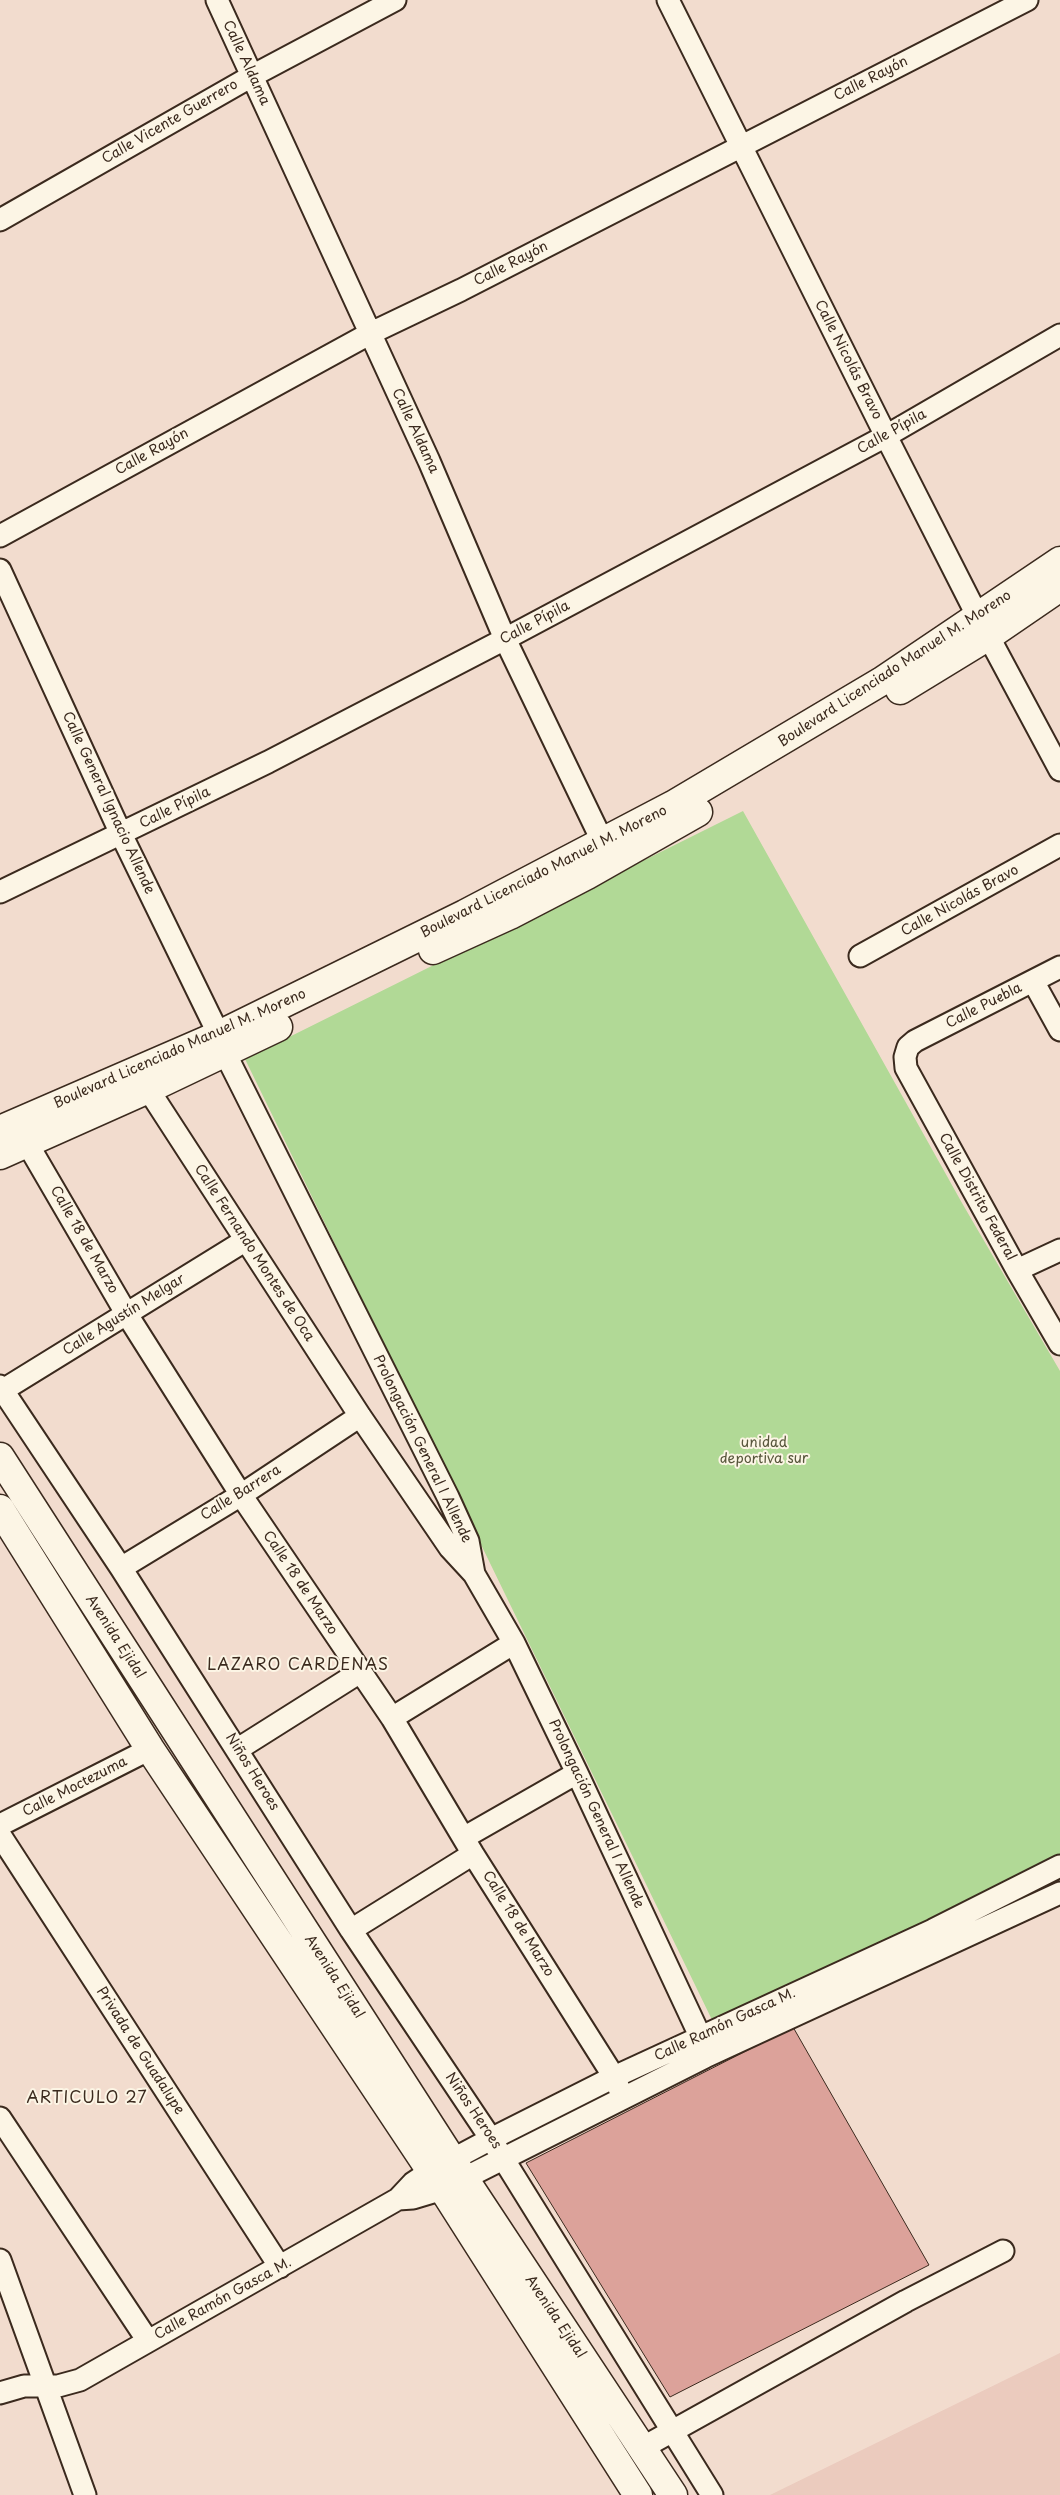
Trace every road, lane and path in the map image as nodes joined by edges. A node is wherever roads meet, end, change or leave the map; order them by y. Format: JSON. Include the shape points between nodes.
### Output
{"nodes":[{"id":1,"x":217,"y":0,"type":"edge"},
{"id":2,"x":396,"y":0,"type":"edge"},
{"id":3,"x":668,"y":0,"type":"edge"},
{"id":4,"x":1027,"y":0,"type":"edge"},
{"id":5,"x":252,"y":76,"type":"junction"},
{"id":6,"x":741,"y":146,"type":"junction"},
{"id":7,"x":0,"y":220,"type":"edge"},
{"id":8,"x":369,"y":334,"type":"junction"},
{"id":9,"x":1060,"y":335,"type":"edge"},
{"id":10,"x":886,"y":436,"type":"junction"},
{"id":11,"x":0,"y":536,"type":"edge"},
{"id":12,"x":1060,"y":561,"type":"edge"},
{"id":13,"x":0,"y":570,"type":"edge"},
{"id":14,"x":1060,"y":587,"type":"edge"},
{"id":15,"x":984,"y":626,"type":"junction"},
{"id":16,"x":504,"y":639,"type":"junction"},
{"id":17,"x":1060,"y":770,"type":"edge"},
{"id":18,"x":121,"y":834,"type":"junction"},
{"id":19,"x":1060,"y":845,"type":"edge"},
{"id":20,"x":607,"y":852,"type":"junction"},
{"id":21,"x":0,"y":892,"type":"edge"},
{"id":22,"x":860,"y":956,"type":"dead end"},
{"id":23,"x":1060,"y":967,"type":"edge"},
{"id":24,"x":1033,"y":981,"type":"junction"},
{"id":25,"x":1060,"y":1030,"type":"edge"},
{"id":26,"x":222,"y":1044,"type":"junction"},
{"id":27,"x":908,"y":1046,"type":"joint"},
{"id":28,"x":148,"y":1089,"type":"junction"},
{"id":29,"x":0,"y":1130,"type":"edge"},
{"id":30,"x":28,"y":1143,"type":"junction"},
{"id":31,"x":0,"y":1155,"type":"edge"},
{"id":32,"x":246,"y":1240,"type":"junction"},
{"id":33,"x":1060,"y":1250,"type":"edge"},
{"id":34,"x":1017,"y":1270,"type":"junction"},
{"id":35,"x":126,"y":1312,"type":"junction"},
{"id":36,"x":1060,"y":1344,"type":"edge"},
{"id":37,"x":2,"y":1388,"type":"edge"},
{"id":38,"x":360,"y":1416,"type":"junction"},
{"id":39,"x":0,"y":1457,"type":"edge"},
{"id":40,"x":241,"y":1494,"type":"junction"},
{"id":41,"x":0,"y":1509,"type":"edge"},
{"id":42,"x":121,"y":1568,"type":"junction"},
{"id":43,"x":474,"y":1574,"type":"junction"},
{"id":44,"x":514,"y":1643,"type":"junction"},
{"id":45,"x":360,"y":1672,"type":"junction"},
{"id":46,"x":392,"y":1718,"type":"junction"},
{"id":47,"x":150,"y":1749,"type":"junction"},
{"id":48,"x":238,"y":1749,"type":"junction"},
{"id":49,"x":577,"y":1773,"type":"junction"},
{"id":50,"x":0,"y":1825,"type":"edge"},
{"id":51,"x":0,"y":1835,"type":"edge"},
{"id":52,"x":469,"y":1845,"type":"junction"},
{"id":53,"x":1060,"y":1866,"type":"edge"},
{"id":54,"x":1060,"y":1893,"type":"edge"},
{"id":55,"x":351,"y":1930,"type":"junction"},
{"id":56,"x":936,"y":1939,"type":"junction"},
{"id":57,"x":700,"y":2036,"type":"junction"},
{"id":58,"x":705,"y":2057,"type":"junction"},
{"id":59,"x":614,"y":2077,"type":"junction"},
{"id":60,"x":623,"y":2097,"type":"junction"},
{"id":61,"x":0,"y":2118,"type":"edge"},
{"id":62,"x":491,"y":2138,"type":"junction"},
{"id":63,"x":503,"y":2158,"type":"junction"},
{"id":64,"x":447,"y":2174,"type":"junction"},
{"id":65,"x":1003,"y":2251,"type":"dead end"},
{"id":66,"x":0,"y":2260,"type":"edge"},
{"id":67,"x":280,"y":2268,"type":"junction"},
{"id":68,"x":148,"y":2341,"type":"junction"},
{"id":69,"x":44,"y":2384,"type":"junction"},
{"id":70,"x":0,"y":2394,"type":"edge"},
{"id":71,"x":672,"y":2432,"type":"junction"},
{"id":72,"x":642,"y":2448,"type":"junction"},
{"id":73,"x":85,"y":2495,"type":"edge"},
{"id":74,"x":638,"y":2495,"type":"edge"},
{"id":75,"x":673,"y":2495,"type":"edge"},
{"id":76,"x":712,"y":2495,"type":"edge"}],
"edges":[{"from":1,"to":5,"type":"street","name":"Calle Aldama"},
{"from":2,"to":5,"type":"street","name":"Calle Vicente Guerrero"},
{"from":3,"to":6,"type":"street","name":"Calle Nicolás Bravo"},
{"from":4,"to":6,"type":"street","name":"Calle Rayón"},
{"from":5,"to":7,"type":"street","name":"Calle Vicente Guerrero"},
{"from":5,"to":8,"type":"street","name":"Calle Aldama"},
{"from":6,"to":8,"type":"street","name":"Calle Rayón"},
{"from":6,"to":10,"type":"street","name":"Calle Nicolás Bravo"},
{"from":8,"to":11,"type":"street","name":"Calle Rayón"},
{"from":8,"to":16,"type":"street","name":"Calle Aldama","via":[[429,461]]},
{"from":9,"to":10,"type":"street","name":"Calle Pípila"},
{"from":10,"to":15,"type":"street","name":"Calle Nicolás Bravo"},
{"from":10,"to":16,"type":"street","name":"Calle Pípila"},
{"from":12,"to":15,"type":"main road","name":"Boulevard Licenciado Manuel M. Moreno"},
{"from":13,"to":18,"type":"street","name":"Calle General Ignacio Allende"},
{"from":14,"to":15,"type":"main road","name":"Boulevard Licenciado Manuel M. Moreno"},
{"from":15,"to":17,"type":"street","name":"Calle Nicolás Bravo"},
{"from":15,"to":20,"type":"main road","name":"Boulevard Licenciado Manuel M. Moreno","via":[[673,806]]},
{"from":16,"to":18,"type":"street","name":"Calle Pípila","via":[[268,762]]},
{"from":16,"to":20,"type":"street","name":"Calle Aldama"},
{"from":18,"to":21,"type":"street","name":"Calle Pípila"},
{"from":18,"to":26,"type":"street","name":"Calle General Ignacio Allende"},
{"from":19,"to":22,"type":"street","name":"Calle Nicolás Bravo"},
{"from":20,"to":26,"type":"main road","name":"Boulevard Licenciado Manuel M. Moreno","via":[[464,914]]},
{"from":23,"to":24,"type":"street","name":"Calle Puebla"},
{"from":24,"to":25,"type":"street"},
{"from":24,"to":27,"type":"street","name":"Calle Puebla"},
{"from":26,"to":28,"type":"main road","name":"Boulevard Licenciado Manuel M. Moreno"},
{"from":26,"to":29,"type":"main road","name":"Boulevard Licenciado Manuel M. Moreno"},
{"from":26,"to":43,"type":"street","name":"Prolongación General I Allende","via":[[448,1497],[468,1541]]},
{"from":27,"to":34,"type":"street","name":"Calle Distrito Federal","via":[[906,1068]]},
{"from":28,"to":30,"type":"main road","name":"Boulevard Licenciado Manuel M. Moreno"},
{"from":28,"to":32,"type":"street","name":"Calle Fernando Montes de Oca"},
{"from":30,"to":31,"type":"main road","name":"Boulevard Licenciado Manuel M. Moreno"},
{"from":30,"to":35,"type":"street","name":"Calle 18 de Marzo"},
{"from":32,"to":35,"type":"street","name":"Calle Agustín Melgar"},
{"from":32,"to":38,"type":"street","name":"Calle Fernando Montes de Oca"},
{"from":33,"to":34,"type":"street"},
{"from":34,"to":36,"type":"street","name":"Calle Distrito Federal"},
{"from":35,"to":37,"type":"street","name":"Calle Agustín Melgar"},
{"from":35,"to":40,"type":"street","name":"Calle 18 de Marzo"},
{"from":37,"to":42,"type":"street","name":"Niños Heroes"},
{"from":38,"to":40,"type":"street","name":"Calle Barrera"},
{"from":38,"to":43,"type":"street","name":"Calle Fernando Montes de Oca","via":[[450,1548]]},
{"from":39,"to":64,"type":"main road","name":"Avenida Ejidal"},
{"from":40,"to":42,"type":"street","name":"Calle Barrera"},
{"from":40,"to":45,"type":"street","name":"Calle 18 de Marzo"},
{"from":41,"to":47,"type":"main road","name":"Avenida Ejidal"},
{"from":42,"to":48,"type":"street","name":"Niños Heroes"},
{"from":43,"to":44,"type":"street","name":"Prolongación General I Allende"},
{"from":44,"to":46,"type":"street"},
{"from":44,"to":49,"type":"street","name":"Prolongación General I Allende"},
{"from":45,"to":46,"type":"street","name":"Calle 18 de Marzo"},
{"from":45,"to":48,"type":"street"},
{"from":46,"to":52,"type":"street","name":"Calle 18 de Marzo"},
{"from":47,"to":50,"type":"street","name":"Calle Moctezuma"},
{"from":47,"to":64,"type":"main road","name":"Avenida Ejidal"},
{"from":48,"to":55,"type":"street","name":"Niños Heroes"},
{"from":49,"to":52,"type":"street"},
{"from":49,"to":57,"type":"street","name":"Prolongación General I Allende"},
{"from":51,"to":67,"type":"street","name":"Privada de Guadalupe"},
{"from":52,"to":55,"type":"street"},
{"from":52,"to":59,"type":"street","name":"Calle 18 de Marzo"},
{"from":53,"to":56,"type":"street","name":"Calle Ramón Gasca M."},
{"from":54,"to":56,"type":"street","name":"Calle Ramón Gasca M."},
{"from":55,"to":62,"type":"street","name":"Niños Heroes"},
{"from":56,"to":57,"type":"street","name":"Calle Ramón Gasca M."},
{"from":56,"to":58,"type":"street","name":"Calle Ramón Gasca M."},
{"from":57,"to":58,"type":"street","name":"Prolongación General I Allende"},
{"from":57,"to":59,"type":"street","name":"Calle Ramón Gasca M."},
{"from":58,"to":60,"type":"street","name":"Calle Ramón Gasca M."},
{"from":59,"to":60,"type":"street","name":"Calle 18 de Marzo"},
{"from":59,"to":62,"type":"street","name":"Calle Ramón Gasca M."},
{"from":60,"to":63,"type":"street","name":"Calle Ramón Gasca M."},
{"from":61,"to":68,"type":"street"},
{"from":62,"to":63,"type":"street","name":"Niños Heroes"},
{"from":62,"to":64,"type":"street","name":"Calle Ramón Gasca M."},
{"from":63,"to":64,"type":"street","name":"Calle Ramón Gasca M."},
{"from":63,"to":71,"type":"street","name":"Niños Heroes"},
{"from":64,"to":67,"type":"street","name":"Calle Ramón Gasca M.","via":[[413,2183],[398,2199]]},
{"from":64,"to":72,"type":"main road","name":"Avenida Ejidal"},
{"from":64,"to":74,"type":"main road","name":"Avenida Ejidal"},
{"from":65,"to":71,"type":"street","via":[[906,2301]]},
{"from":66,"to":69,"type":"street"},
{"from":67,"to":68,"type":"street","name":"Calle Ramón Gasca M."},
{"from":68,"to":69,"type":"street","name":"Calle Ramón Gasca M.","via":[[80,2380],[58,2386]]},
{"from":69,"to":70,"type":"street","name":"Calle Ramón Gasca M."},
{"from":69,"to":73,"type":"street"},
{"from":71,"to":72,"type":"street"},
{"from":71,"to":76,"type":"street","name":"Niños Heroes"},
{"from":72,"to":75,"type":"main road","name":"Avenida Ejidal"}]}
